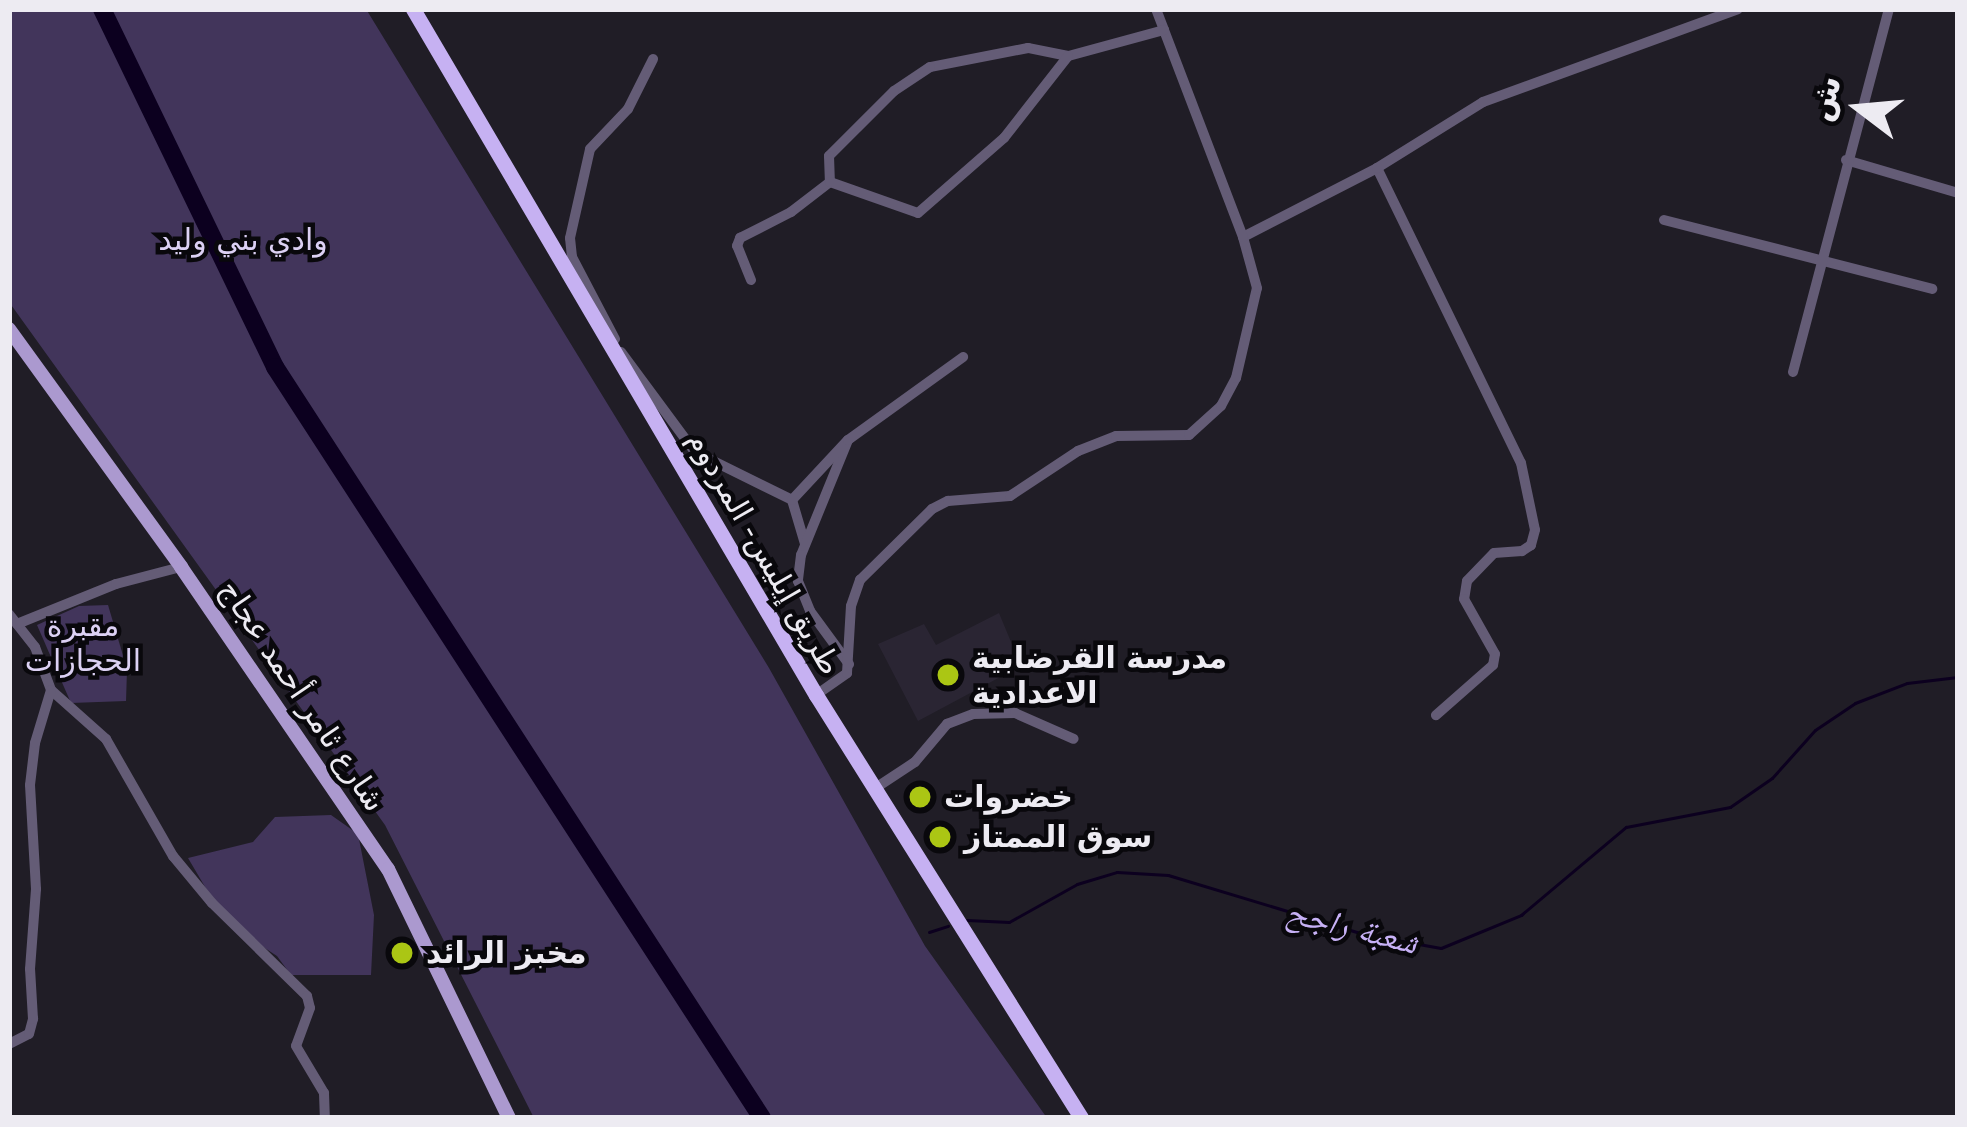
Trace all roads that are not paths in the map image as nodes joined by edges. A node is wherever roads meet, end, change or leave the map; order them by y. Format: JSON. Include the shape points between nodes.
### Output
{"nodes":[{"id":1,"x":413,"y":9,"type":"edge"},
{"id":2,"x":1156,"y":9,"type":"edge"},
{"id":3,"x":1738,"y":9,"type":"edge"},
{"id":4,"x":1888,"y":9,"type":"edge"},
{"id":5,"x":1164,"y":30,"type":"junction"},
{"id":6,"x":1067,"y":56,"type":"junction"},
{"id":7,"x":653,"y":59,"type":"dead end"},
{"id":8,"x":1846,"y":160,"type":"junction"},
{"id":9,"x":1377,"y":169,"type":"junction"},
{"id":10,"x":830,"y":182,"type":"junction"},
{"id":11,"x":1958,"y":193,"type":"edge"},
{"id":12,"x":1664,"y":220,"type":"dead end"},
{"id":13,"x":1243,"y":236,"type":"junction"},
{"id":14,"x":1824,"y":258,"type":"junction"},
{"id":15,"x":751,"y":280,"type":"dead end"},
{"id":16,"x":1932,"y":289,"type":"dead end"},
{"id":17,"x":9,"y":329,"type":"edge"},
{"id":18,"x":618,"y":351,"type":"junction"},
{"id":19,"x":963,"y":357,"type":"dead end"},
{"id":20,"x":1793,"y":372,"type":"dead end"},
{"id":21,"x":848,"y":440,"type":"junction"},
{"id":22,"x":793,"y":500,"type":"junction"},
{"id":23,"x":805,"y":544,"type":"junction"},
{"id":24,"x":181,"y":567,"type":"junction"},
{"id":25,"x":13,"y":619,"type":"edge"},
{"id":26,"x":849,"y":664,"type":"junction"},
{"id":27,"x":52,"y":690,"type":"junction"},
{"id":28,"x":816,"y":695,"type":"junction"},
{"id":29,"x":1436,"y":715,"type":"dead end"},
{"id":30,"x":1074,"y":739,"type":"dead end"},
{"id":31,"x":874,"y":789,"type":"junction"},
{"id":32,"x":9,"y":1044,"type":"edge"},
{"id":33,"x":325,"y":1118,"type":"edge"},
{"id":34,"x":509,"y":1118,"type":"edge"},
{"id":35,"x":1081,"y":1118,"type":"edge"}],
"edges":[{"from":1,"to":18,"type":"highway","name":"طريق إيليس- المردوم"},
{"from":2,"to":5,"type":"street"},
{"from":3,"to":9,"type":"street","via":[[1512,88]]},
{"from":4,"to":8,"type":"street"},
{"from":5,"to":6,"type":"street"},
{"from":5,"to":13,"type":"street"},
{"from":6,"to":10,"type":"street","via":[[1028,48],[911,76],[829,156]]},
{"from":6,"to":10,"type":"street","via":[[1004,138],[918,213]]},
{"from":7,"to":18,"type":"street","via":[[628,109],[590,149],[570,238]]},
{"from":8,"to":11,"type":"street"},
{"from":8,"to":14,"type":"street"},
{"from":9,"to":13,"type":"street"},
{"from":9,"to":29,"type":"street","via":[[1522,463],[1535,530],[1522,551],[1494,553],[1467,581],[1464,599],[1495,654],[1493,665]]},
{"from":10,"to":15,"type":"street","via":[[740,238]]},
{"from":12,"to":14,"type":"street"},
{"from":13,"to":26,"type":"street","via":[[1257,303],[1236,378],[1210,420],[1189,434],[1090,444],[1010,496],[932,509],[853,593]]},
{"from":14,"to":16,"type":"street"},
{"from":14,"to":20,"type":"street"},
{"from":17,"to":24,"type":"main road","name":"شارع ثامر أحمد عجاج"},
{"from":18,"to":22,"type":"street","via":[[695,452]]},
{"from":18,"to":28,"type":"highway","name":"طريق إيليس- المردوم"},
{"from":19,"to":21,"type":"street"},
{"from":21,"to":22,"type":"street"},
{"from":21,"to":23,"type":"street"},
{"from":22,"to":23,"type":"street"},
{"from":23,"to":26,"type":"street","via":[[798,581],[805,602]]},
{"from":24,"to":25,"type":"street"},
{"from":24,"to":34,"type":"main road","name":"شارع ثامر أحمد عجاج","via":[[388,868]]},
{"from":25,"to":27,"type":"street"},
{"from":26,"to":28,"type":"street","via":[[839,683]]},
{"from":27,"to":32,"type":"street","via":[[30,785],[33,1019],[29,1034]]},
{"from":27,"to":33,"type":"street","via":[[106,739],[169,850],[212,903],[308,996],[296,1046],[323,1093]]},
{"from":28,"to":31,"type":"highway","name":"طريق إيليس- المردوم"},
{"from":30,"to":31,"type":"street","via":[[1015,713],[973,714],[947,724],[915,762]]},
{"from":31,"to":35,"type":"highway","name":"طريق إيليس- المردوم"}]}
